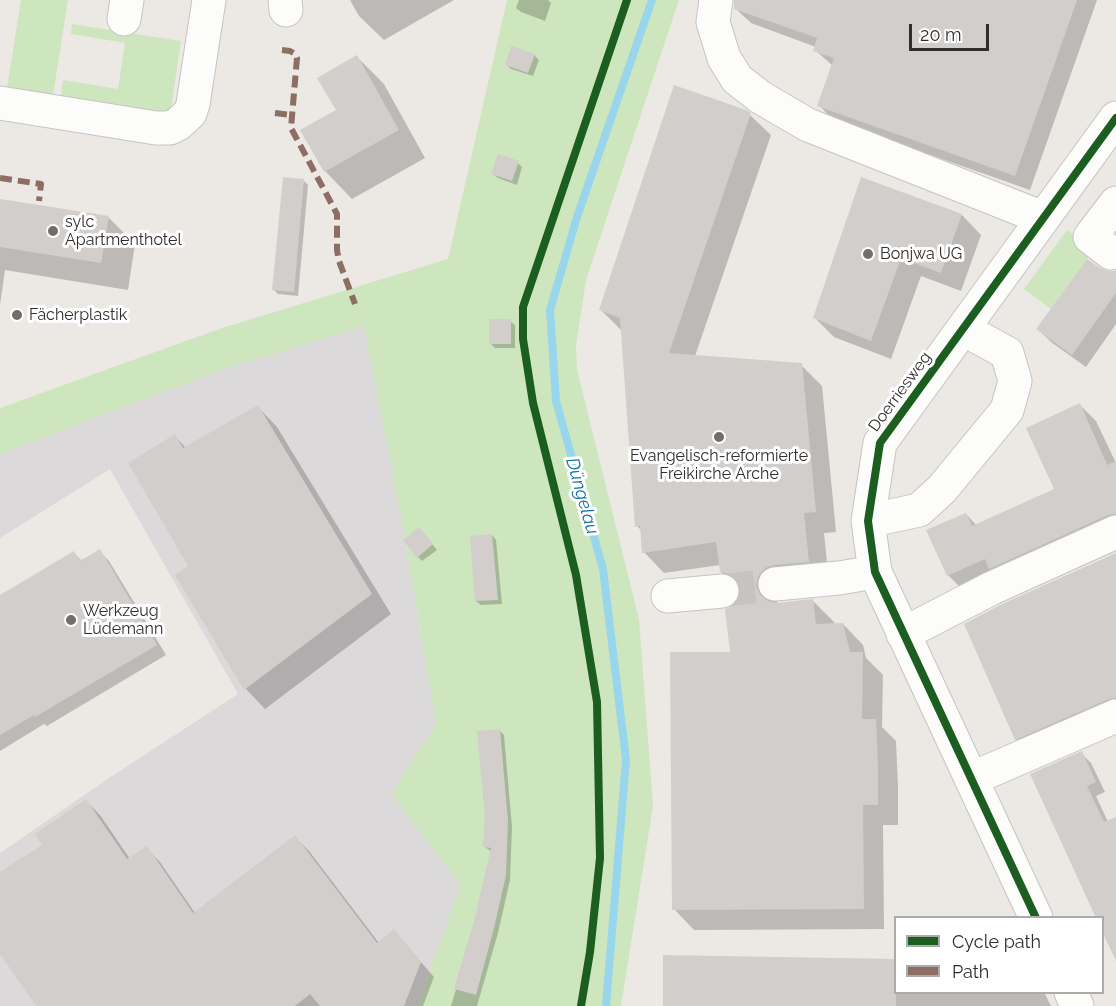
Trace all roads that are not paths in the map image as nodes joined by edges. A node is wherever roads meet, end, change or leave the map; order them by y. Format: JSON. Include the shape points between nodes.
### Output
{"nodes":[{"id":1,"x":209,"y":0,"type":"edge"},
{"id":2,"x":717,"y":0,"type":"edge"},
{"id":3,"x":0,"y":103,"type":"edge"},
{"id":4,"x":1116,"y":118,"type":"edge"},
{"id":5,"x":1043,"y":218,"type":"junction"},
{"id":6,"x":963,"y":329,"type":"junction"},
{"id":7,"x":868,"y":521,"type":"junction"},
{"id":8,"x":1116,"y":532,"type":"edge"},
{"id":9,"x":875,"y":572,"type":"junction"},
{"id":10,"x":775,"y":584,"type":"tunnel mouth"},
{"id":11,"x":722,"y":591,"type":"tunnel mouth"},
{"id":12,"x":668,"y":596,"type":"dead end"},
{"id":13,"x":903,"y":634,"type":"junction"},
{"id":14,"x":1116,"y":716,"type":"edge"},
{"id":15,"x":971,"y":779,"type":"junction"},
{"id":16,"x":1035,"y":916,"type":"edge"}],
"edges":[{"from":1,"to":3,"type":"street","via":[[193,104],[190,113],[170,128]]},
{"from":2,"to":5,"type":"street","via":[[714,22],[724,58],[737,79],[760,97],[808,125]]},
{"from":4,"to":5,"type":"street","name":"Doerriesweg"},
{"from":5,"to":6,"type":"street","name":"Doerriesweg"},
{"from":6,"to":7,"type":"street","name":"Doerriesweg","via":[[880,443]]},
{"from":6,"to":7,"type":"street","via":[[1007,353],[1015,381],[1007,410],[942,489],[919,510]]},
{"from":7,"to":9,"type":"street","name":"Doerriesweg"},
{"from":8,"to":13,"type":"street","via":[[992,588]]},
{"from":9,"to":10,"type":"street"},
{"from":9,"to":13,"type":"street","name":"Doerriesweg"},
{"from":11,"to":12,"type":"street"},
{"from":13,"to":15,"type":"street","name":"Doerriesweg"},
{"from":14,"to":15,"type":"street"},
{"from":15,"to":16,"type":"street","name":"Doerriesweg"}]}
